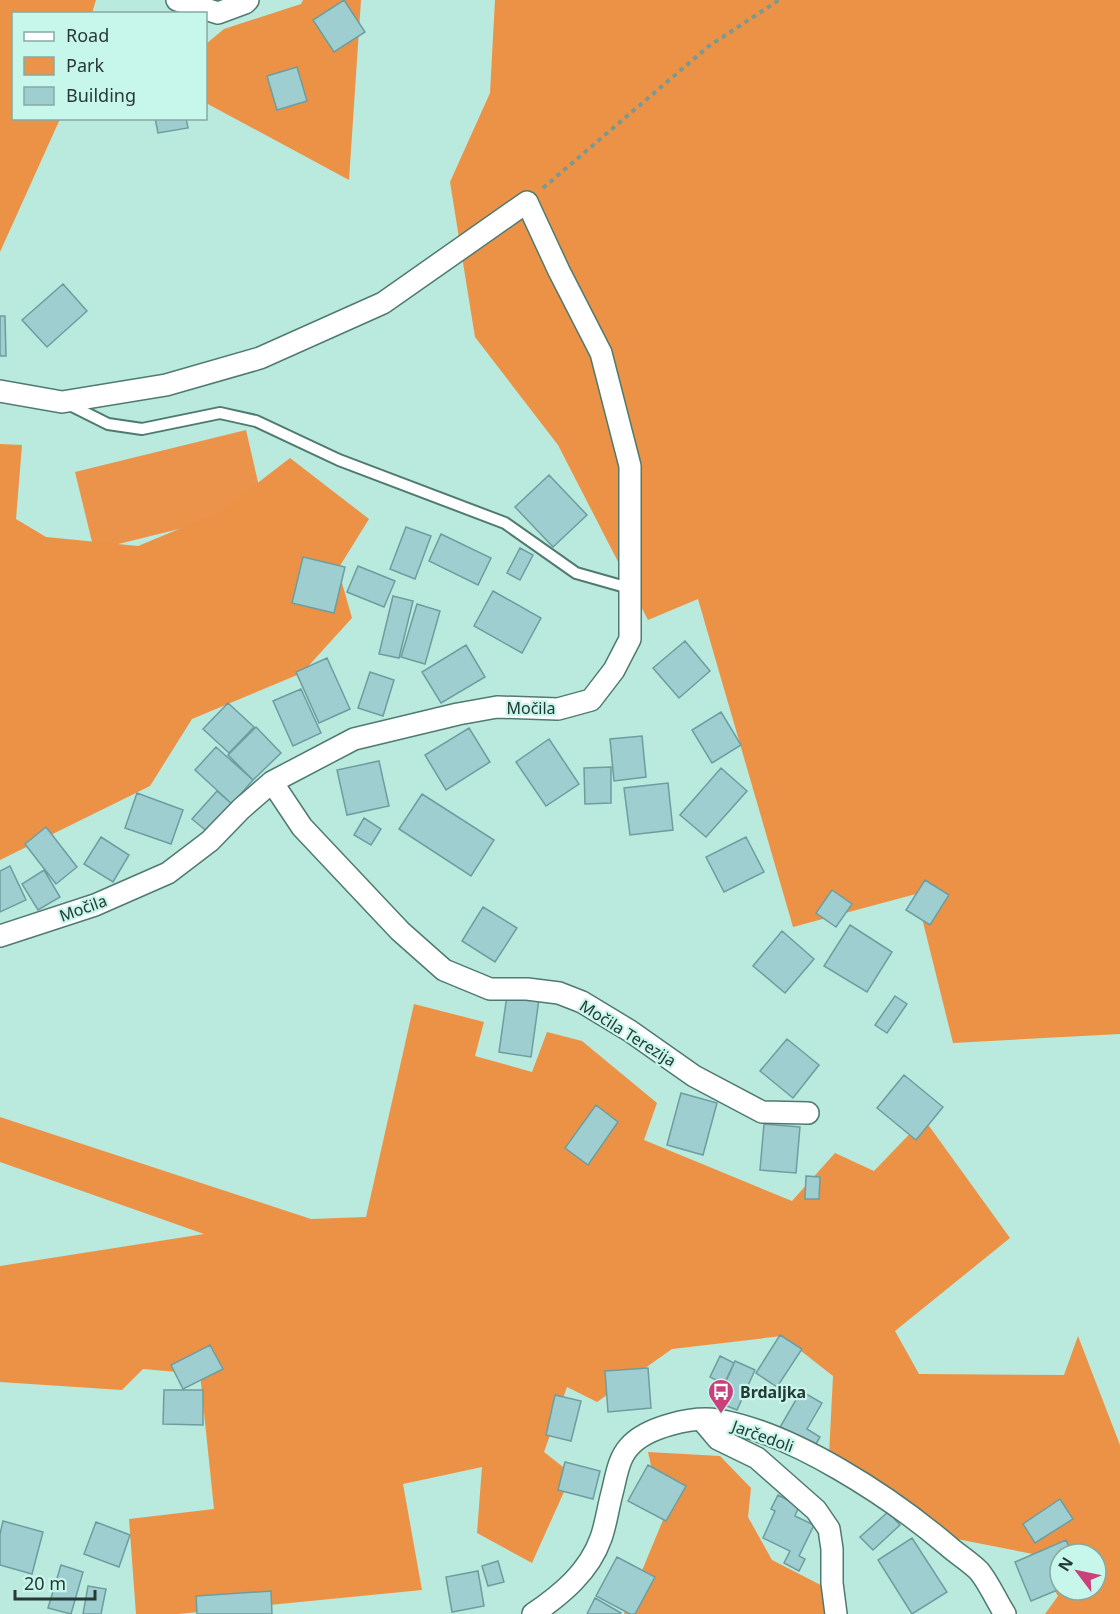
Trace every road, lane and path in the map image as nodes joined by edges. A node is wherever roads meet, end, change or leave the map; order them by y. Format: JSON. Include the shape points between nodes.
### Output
{"nodes":[{"id":1,"x":177,"y":0,"type":"edge"},
{"id":2,"x":779,"y":0,"type":"edge"},
{"id":3,"x":247,"y":2,"type":"edge"},
{"id":4,"x":527,"y":202,"type":"junction"},
{"id":5,"x":0,"y":391,"type":"edge"},
{"id":6,"x":62,"y":402,"type":"junction"},
{"id":7,"x":629,"y":588,"type":"junction"},
{"id":8,"x":272,"y":782,"type":"junction"},
{"id":9,"x":0,"y":936,"type":"edge"},
{"id":10,"x":808,"y":1113,"type":"dead end"},
{"id":11,"x":702,"y":1420,"type":"junction"},
{"id":12,"x":533,"y":1614,"type":"edge"},
{"id":13,"x":836,"y":1614,"type":"edge"},
{"id":14,"x":1005,"y":1614,"type":"edge"}],
"edges":[{"from":1,"to":3,"type":"street","via":[[218,13]]},
{"from":2,"to":4,"type":"path","via":[[709,46]]},
{"from":4,"to":6,"type":"street","via":[[384,303],[260,358],[166,385]]},
{"from":4,"to":7,"type":"street","name":"Močila","via":[[604,364],[630,466]]},
{"from":5,"to":6,"type":"street"},
{"from":6,"to":7,"type":"lane","via":[[108,424],[142,429],[220,413],[256,421],[339,460],[505,523],[576,573]]},
{"from":7,"to":8,"type":"street","name":"Močila","via":[[630,639],[615,670],[591,700],[558,710],[497,707],[354,739]]},
{"from":8,"to":9,"type":"street","name":"Močila","via":[[210,841],[168,873],[95,905]]},
{"from":8,"to":10,"type":"street","name":"Močila Terezija","via":[[302,827],[400,931],[444,970],[490,989],[559,993],[582,1002],[694,1076],[762,1112]]},
{"from":11,"to":12,"type":"street","name":"Jarčedoli","via":[[676,1422],[630,1446],[622,1458],[601,1538],[585,1568],[562,1594]]},
{"from":11,"to":13,"type":"street","via":[[718,1439],[757,1458],[816,1510],[829,1529]]},
{"from":11,"to":14,"type":"street","name":"Jarčedoli","via":[[755,1430],[809,1453],[859,1481],[928,1529],[979,1572]]}]}
